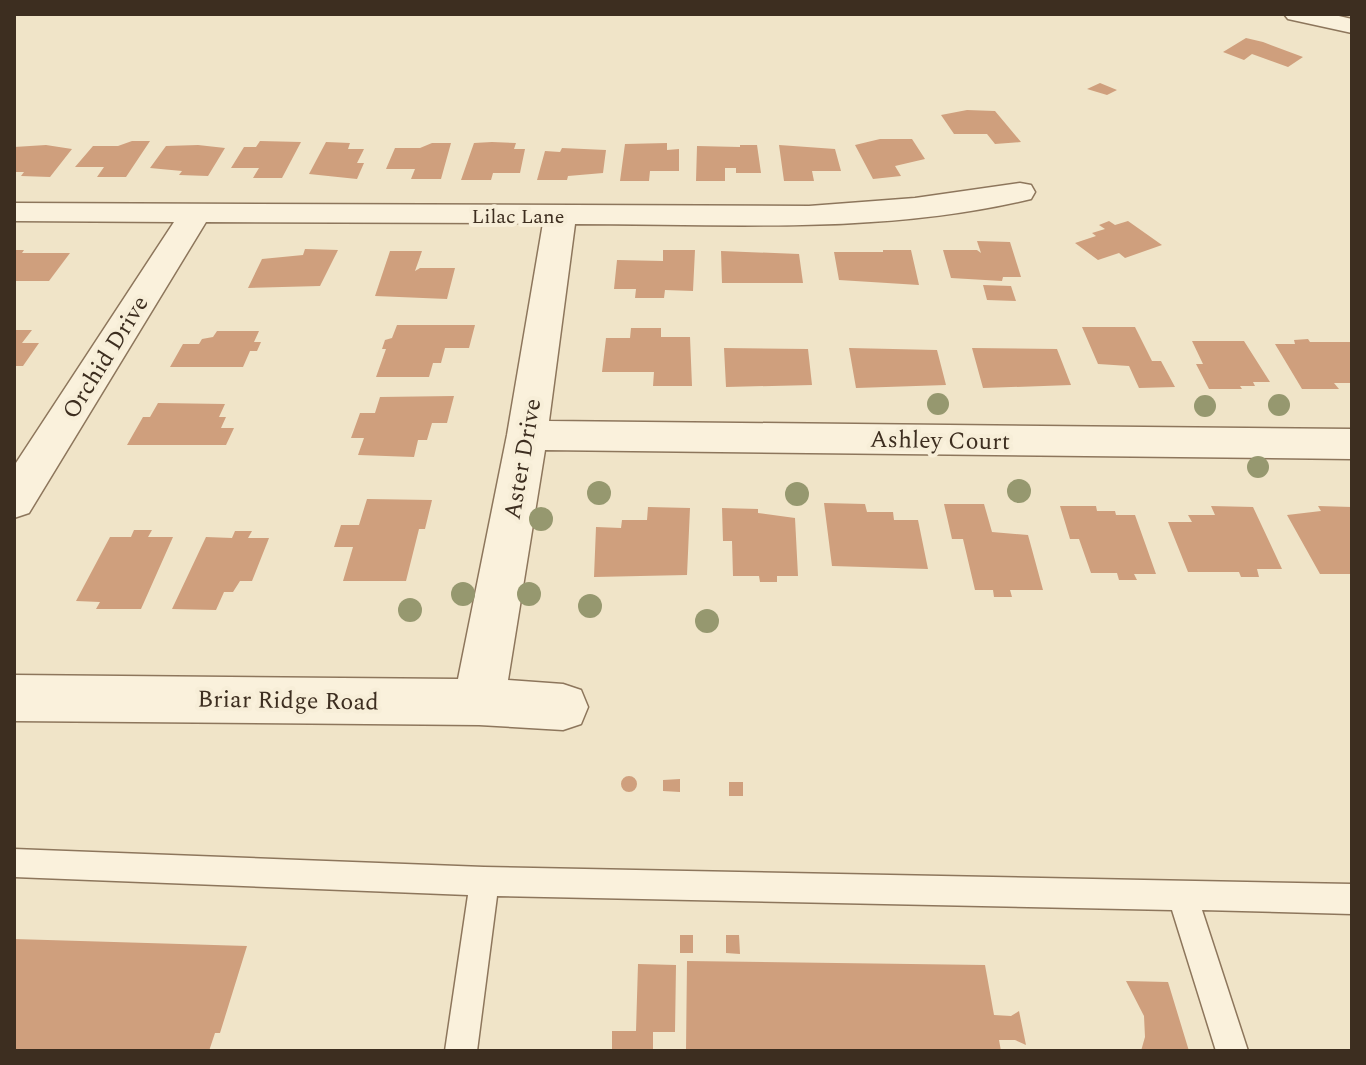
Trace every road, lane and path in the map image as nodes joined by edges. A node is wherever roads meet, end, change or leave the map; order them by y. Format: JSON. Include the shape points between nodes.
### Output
{"nodes":[{"id":1,"x":1296,"y":14,"type":"edge"},
{"id":2,"x":1352,"y":26,"type":"edge"},
{"id":3,"x":1020,"y":192,"type":"dead end"},
{"id":4,"x":14,"y":212,"type":"edge"},
{"id":5,"x":196,"y":213,"type":"junction"},
{"id":6,"x":560,"y":216,"type":"junction"},
{"id":7,"x":527,"y":435,"type":"junction"},
{"id":8,"x":1352,"y":444,"type":"edge"},
{"id":9,"x":14,"y":501,"type":"edge"},
{"id":10,"x":14,"y":698,"type":"edge"},
{"id":11,"x":479,"y":702,"type":"junction"},
{"id":12,"x":563,"y":707,"type":"dead end"},
{"id":13,"x":14,"y":863,"type":"edge"},
{"id":14,"x":484,"y":881,"type":"junction"},
{"id":15,"x":1182,"y":895,"type":"junction"},
{"id":16,"x":1352,"y":899,"type":"edge"},
{"id":17,"x":461,"y":1051,"type":"edge"},
{"id":18,"x":1232,"y":1051,"type":"edge"}],
"edges":[{"from":1,"to":2,"type":"street"},
{"from":3,"to":6,"type":"street","name":"Lilac Lane","via":[[889,212]]},
{"from":4,"to":5,"type":"street","name":"Lilac Lane"},
{"from":5,"to":6,"type":"street","name":"Lilac Lane"},
{"from":5,"to":9,"type":"street","name":"Orchid Drive"},
{"from":6,"to":7,"type":"street","name":"Aster Drive"},
{"from":7,"to":8,"type":"street","name":"Ashley Court"},
{"from":7,"to":11,"type":"street","name":"Aster Drive"},
{"from":10,"to":11,"type":"street","name":"Briar Ridge Road"},
{"from":11,"to":12,"type":"street","name":"Briar Ridge Road"},
{"from":13,"to":14,"type":"lane"},
{"from":14,"to":15,"type":"lane"},
{"from":14,"to":17,"type":"lane"},
{"from":15,"to":16,"type":"lane"},
{"from":15,"to":18,"type":"lane"}]}
